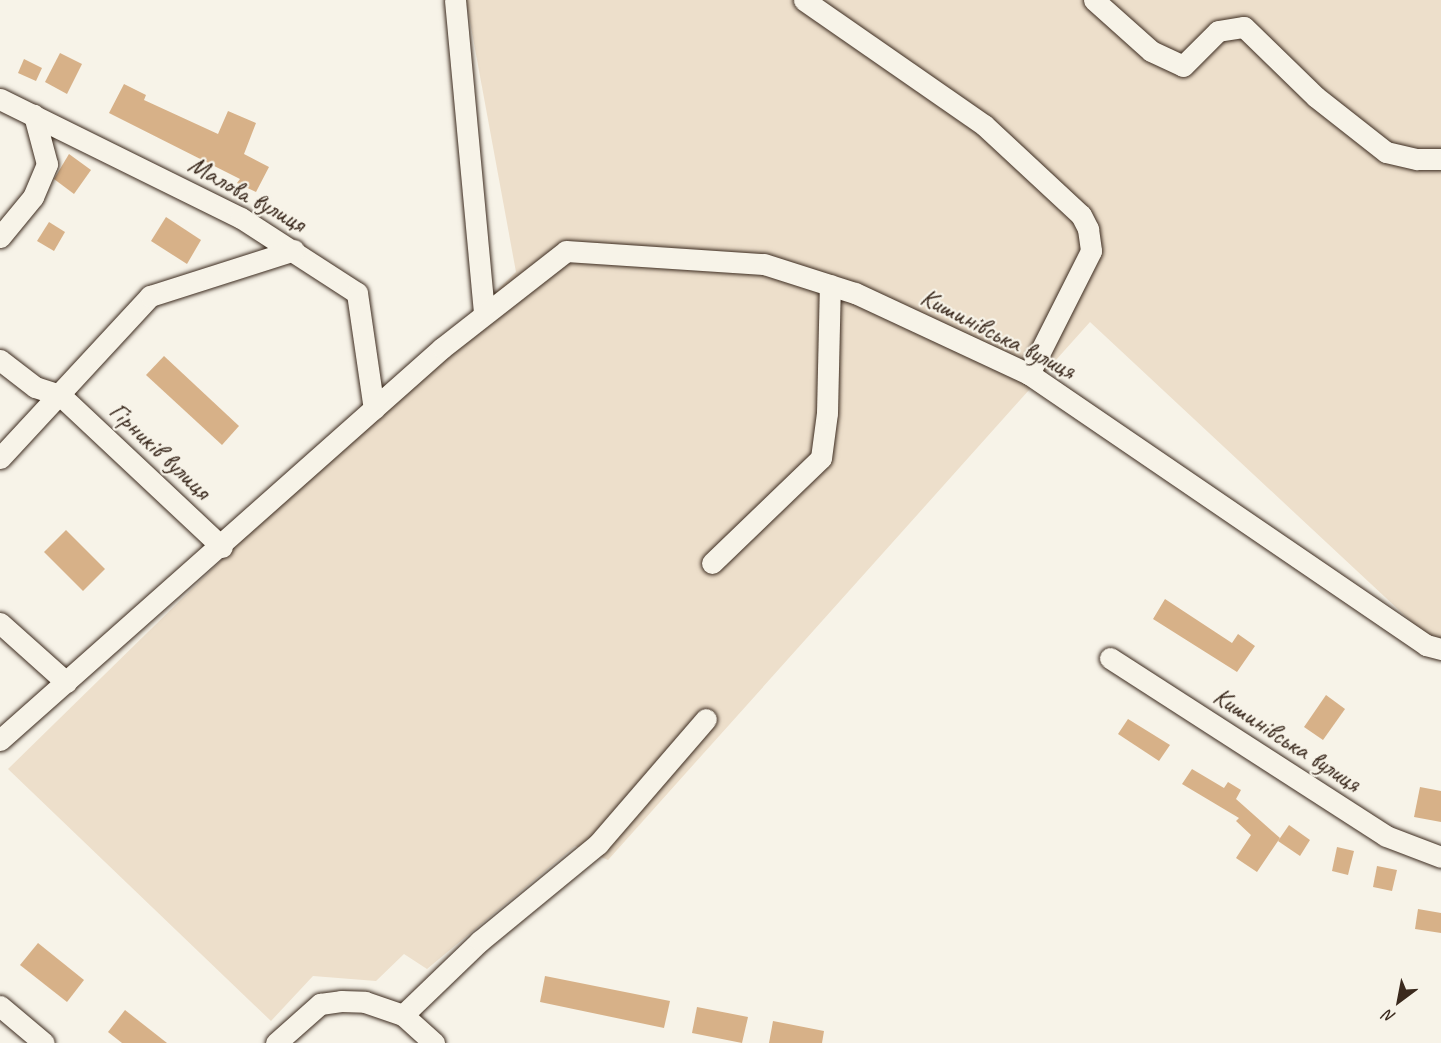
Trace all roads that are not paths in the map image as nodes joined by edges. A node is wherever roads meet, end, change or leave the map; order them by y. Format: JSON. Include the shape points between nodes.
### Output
{"nodes":[{"id":1,"x":455,"y":0,"type":"edge"},
{"id":2,"x":804,"y":0,"type":"edge"},
{"id":3,"x":1094,"y":0,"type":"edge"},
{"id":4,"x":0,"y":99,"type":"edge"},
{"id":5,"x":34,"y":115,"type":"junction"},
{"id":6,"x":1441,"y":159,"type":"edge"},
{"id":7,"x":0,"y":237,"type":"edge"},
{"id":8,"x":294,"y":250,"type":"junction"},
{"id":9,"x":830,"y":285,"type":"junction"},
{"id":10,"x":484,"y":312,"type":"junction"},
{"id":11,"x":0,"y":360,"type":"edge"},
{"id":12,"x":1029,"y":374,"type":"junction"},
{"id":13,"x":60,"y":395,"type":"junction"},
{"id":14,"x":375,"y":409,"type":"junction"},
{"id":15,"x":0,"y":458,"type":"edge"},
{"id":16,"x":222,"y":547,"type":"junction"},
{"id":17,"x":712,"y":563,"type":"dead end"},
{"id":18,"x":0,"y":624,"type":"edge"},
{"id":19,"x":1441,"y":649,"type":"edge"},
{"id":20,"x":1110,"y":658,"type":"dead end"},
{"id":21,"x":66,"y":682,"type":"junction"},
{"id":22,"x":706,"y":719,"type":"dead end"},
{"id":23,"x":0,"y":740,"type":"edge"},
{"id":24,"x":1441,"y":857,"type":"edge"},
{"id":25,"x":0,"y":1006,"type":"edge"},
{"id":26,"x":403,"y":1015,"type":"junction"},
{"id":27,"x":44,"y":1043,"type":"edge"},
{"id":28,"x":276,"y":1043,"type":"edge"},
{"id":29,"x":434,"y":1043,"type":"edge"}],
"edges":[{"from":1,"to":10,"type":"street"},
{"from":2,"to":12,"type":"street","via":[[984,125],[1082,215],[1091,251]]},
{"from":3,"to":6,"type":"street","via":[[1150,51],[1183,66],[1218,31],[1244,27],[1316,97],[1386,152],[1417,159]]},
{"from":4,"to":5,"type":"street","name":"Малова вулиця"},
{"from":5,"to":7,"type":"street","via":[[47,164],[33,197]]},
{"from":5,"to":8,"type":"street","name":"Малова вулиця","via":[[241,218]]},
{"from":8,"to":13,"type":"street","via":[[150,296]]},
{"from":8,"to":14,"type":"street","name":"Малова вулиця","via":[[357,293]]},
{"from":9,"to":10,"type":"street","name":"Кишинівська вулиця","via":[[764,264],[566,251]]},
{"from":9,"to":12,"type":"street","name":"Кишинівська вулиця"},
{"from":9,"to":17,"type":"street","via":[[827,413],[821,458]]},
{"from":10,"to":14,"type":"street","name":"Кишинівська вулиця"},
{"from":11,"to":13,"type":"street","name":"Гірників вулиця","via":[[35,387]]},
{"from":12,"to":19,"type":"street","name":"Кишинівська вулиця","via":[[1426,645]]},
{"from":13,"to":15,"type":"street"},
{"from":13,"to":16,"type":"street","name":"Гірників вулиця"},
{"from":14,"to":16,"type":"street","name":"Кишинівська вулиця"},
{"from":16,"to":21,"type":"street","name":"Кишинівська вулиця"},
{"from":18,"to":21,"type":"street"},
{"from":20,"to":24,"type":"street","name":"Кишинівська вулиця","via":[[1386,836]]},
{"from":21,"to":23,"type":"street","name":"Кишинівська вулиця"},
{"from":22,"to":26,"type":"street","via":[[598,844],[480,941]]},
{"from":25,"to":27,"type":"street"},
{"from":26,"to":28,"type":"street","via":[[365,1002],[320,1004]]},
{"from":26,"to":29,"type":"street"}]}
